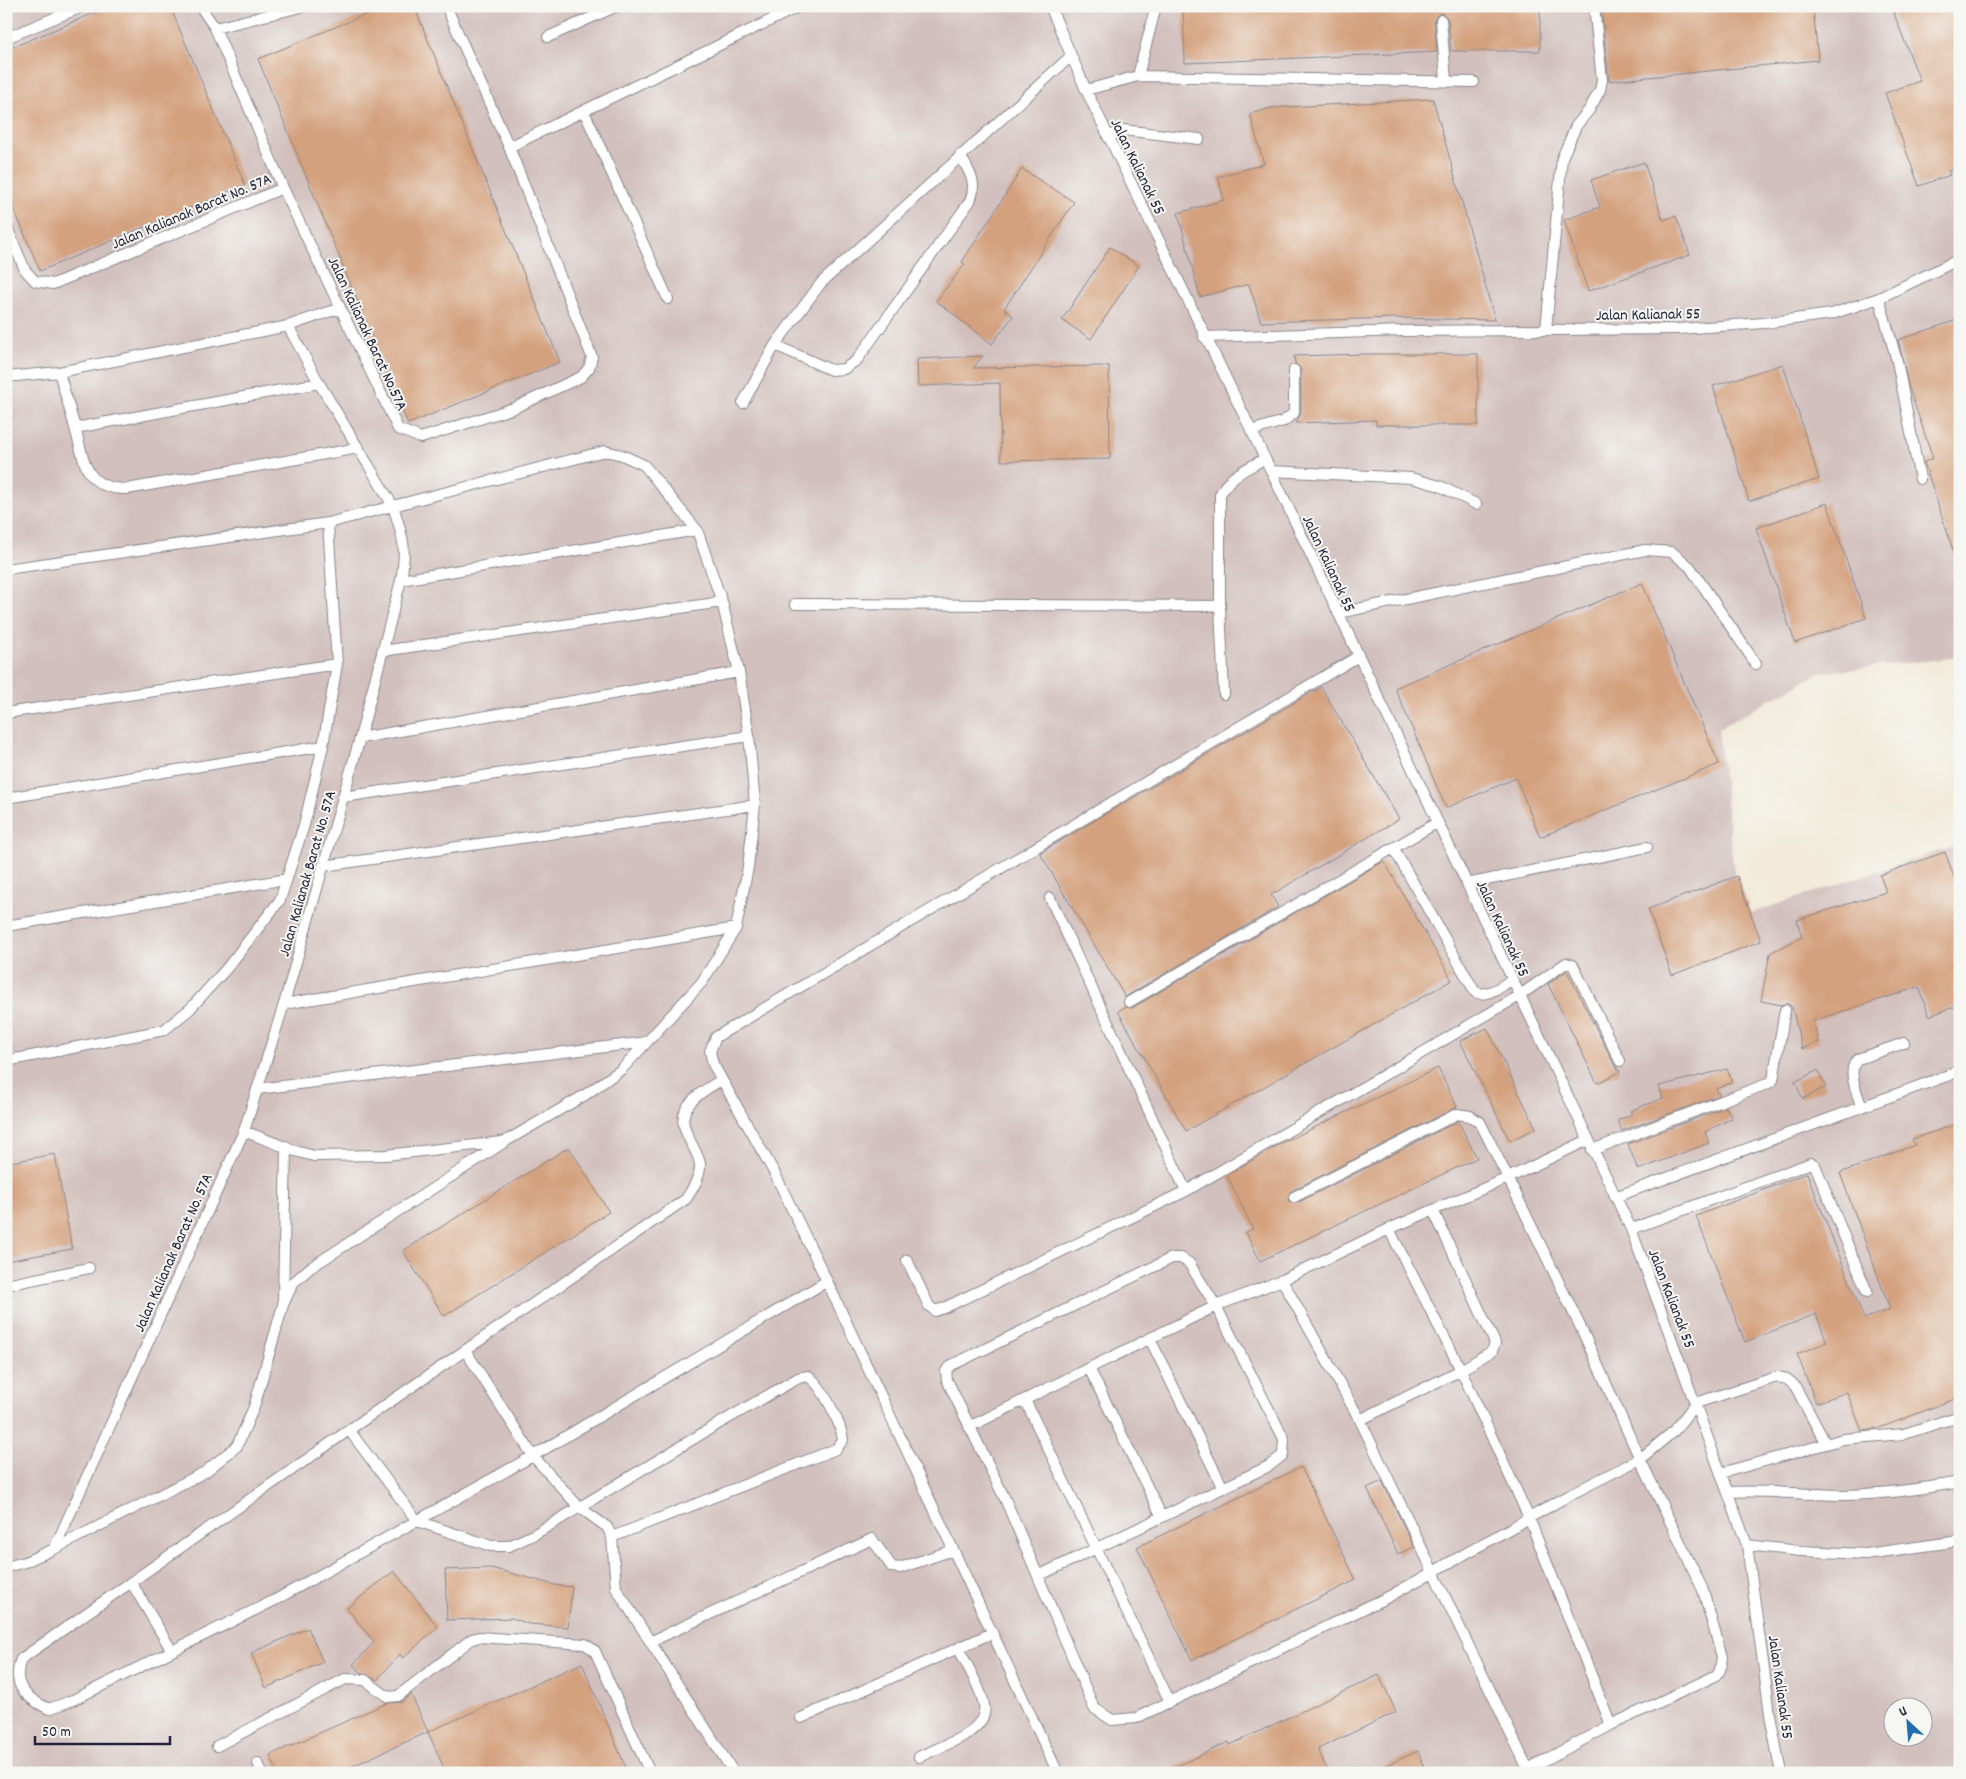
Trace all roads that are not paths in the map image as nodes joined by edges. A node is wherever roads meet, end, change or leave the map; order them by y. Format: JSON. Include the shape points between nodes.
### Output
{"nodes":[{"id":1,"x":84,"y":6,"type":"edge"},
{"id":2,"x":200,"y":6,"type":"edge"},
{"id":3,"x":305,"y":6,"type":"edge"},
{"id":4,"x":446,"y":6,"type":"edge"},
{"id":5,"x":617,"y":6,"type":"edge"},
{"id":6,"x":800,"y":6,"type":"edge"},
{"id":7,"x":1050,"y":6,"type":"edge"},
{"id":8,"x":1156,"y":6,"type":"edge"},
{"id":9,"x":1594,"y":6,"type":"edge"},
{"id":10,"x":1441,"y":20,"type":"dead end"},
{"id":11,"x":215,"y":28,"type":"junction"},
{"id":12,"x":548,"y":37,"type":"dead end"},
{"id":13,"x":6,"y":38,"type":"edge"},
{"id":14,"x":1071,"y":56,"type":"junction"},
{"id":15,"x":1138,"y":76,"type":"junction"},
{"id":16,"x":1446,"y":80,"type":"junction"},
{"id":17,"x":1474,"y":82,"type":"dead end"},
{"id":18,"x":1086,"y":90,"type":"junction"},
{"id":19,"x":584,"y":111,"type":"junction"},
{"id":20,"x":1108,"y":136,"type":"junction"},
{"id":21,"x":1199,"y":140,"type":"dead end"},
{"id":22,"x":509,"y":147,"type":"junction"},
{"id":23,"x":960,"y":155,"type":"junction"},
{"id":24,"x":283,"y":188,"type":"junction"},
{"id":25,"x":6,"y":225,"type":"edge"},
{"id":26,"x":1960,"y":259,"type":"edge"},
{"id":27,"x":1879,"y":298,"type":"junction"},
{"id":28,"x":668,"y":299,"type":"dead end"},
{"id":29,"x":340,"y":308,"type":"junction"},
{"id":30,"x":288,"y":326,"type":"junction"},
{"id":31,"x":1546,"y":330,"type":"junction"},
{"id":32,"x":1204,"y":337,"type":"junction"},
{"id":33,"x":775,"y":345,"type":"junction"},
{"id":34,"x":1294,"y":370,"type":"dead end"},
{"id":35,"x":59,"y":372,"type":"junction"},
{"id":36,"x":6,"y":377,"type":"edge"},
{"id":37,"x":319,"y":383,"type":"junction"},
{"id":38,"x":743,"y":403,"type":"dead end"},
{"id":39,"x":75,"y":428,"type":"junction"},
{"id":40,"x":1251,"y":431,"type":"junction"},
{"id":41,"x":359,"y":448,"type":"junction"},
{"id":42,"x":1264,"y":459,"type":"junction"},
{"id":43,"x":1270,"y":472,"type":"junction"},
{"id":44,"x":1920,"y":479,"type":"dead end"},
{"id":45,"x":1476,"y":504,"type":"dead end"},
{"id":46,"x":393,"y":506,"type":"junction"},
{"id":47,"x":328,"y":523,"type":"junction"},
{"id":48,"x":697,"y":530,"type":"junction"},
{"id":49,"x":6,"y":569,"type":"edge"},
{"id":50,"x":400,"y":580,"type":"junction"},
{"id":51,"x":722,"y":602,"type":"junction"},
{"id":52,"x":795,"y":604,"type":"dead end"},
{"id":53,"x":1220,"y":606,"type":"junction"},
{"id":54,"x":1338,"y":614,"type":"junction"},
{"id":55,"x":382,"y":651,"type":"junction"},
{"id":56,"x":1357,"y":657,"type":"junction"},
{"id":57,"x":337,"y":664,"type":"junction"},
{"id":58,"x":1756,"y":664,"type":"dead end"},
{"id":59,"x":739,"y":672,"type":"junction"},
{"id":60,"x":1224,"y":694,"type":"dead end"},
{"id":61,"x":6,"y":713,"type":"edge"},
{"id":62,"x":749,"y":736,"type":"junction"},
{"id":63,"x":360,"y":738,"type":"junction"},
{"id":64,"x":323,"y":746,"type":"junction"},
{"id":65,"x":6,"y":798,"type":"edge"},
{"id":66,"x":343,"y":798,"type":"junction"},
{"id":67,"x":755,"y":804,"type":"junction"},
{"id":68,"x":1438,"y":822,"type":"junction"},
{"id":69,"x":1647,"y":847,"type":"dead end"},
{"id":70,"x":1394,"y":849,"type":"junction"},
{"id":71,"x":323,"y":866,"type":"junction"},
{"id":72,"x":287,"y":879,"type":"junction"},
{"id":73,"x":1467,"y":884,"type":"junction"},
{"id":74,"x":1050,"y":898,"type":"dead end"},
{"id":75,"x":6,"y":926,"type":"edge"},
{"id":76,"x":736,"y":928,"type":"junction"},
{"id":77,"x":1512,"y":980,"type":"junction"},
{"id":78,"x":1519,"y":996,"type":"junction"},
{"id":79,"x":1129,"y":1002,"type":"dead end"},
{"id":80,"x":284,"y":1004,"type":"junction"},
{"id":81,"x":1785,"y":1010,"type":"dead end"},
{"id":82,"x":647,"y":1042,"type":"junction"},
{"id":83,"x":1904,"y":1043,"type":"dead end"},
{"id":84,"x":6,"y":1061,"type":"edge"},
{"id":85,"x":1620,"y":1061,"type":"dead end"},
{"id":86,"x":1960,"y":1071,"type":"edge"},
{"id":87,"x":721,"y":1080,"type":"junction"},
{"id":88,"x":257,"y":1089,"type":"junction"},
{"id":89,"x":1861,"y":1106,"type":"junction"},
{"id":90,"x":244,"y":1131,"type":"junction"},
{"id":91,"x":1588,"y":1140,"type":"junction"},
{"id":92,"x":506,"y":1142,"type":"junction"},
{"id":93,"x":286,"y":1146,"type":"junction"},
{"id":94,"x":1592,"y":1150,"type":"junction"},
{"id":95,"x":1508,"y":1178,"type":"junction"},
{"id":96,"x":1186,"y":1191,"type":"junction"},
{"id":97,"x":1294,"y":1197,"type":"dead end"},
{"id":98,"x":1616,"y":1197,"type":"junction"},
{"id":99,"x":1433,"y":1210,"type":"junction"},
{"id":100,"x":1389,"y":1229,"type":"junction"},
{"id":101,"x":1631,"y":1229,"type":"junction"},
{"id":102,"x":907,"y":1260,"type":"dead end"},
{"id":103,"x":89,"y":1268,"type":"dead end"},
{"id":104,"x":1282,"y":1280,"type":"junction"},
{"id":105,"x":827,"y":1281,"type":"junction"},
{"id":106,"x":6,"y":1285,"type":"edge"},
{"id":107,"x":1867,"y":1292,"type":"dead end"},
{"id":108,"x":283,"y":1304,"type":"junction"},
{"id":109,"x":1216,"y":1306,"type":"junction"},
{"id":110,"x":1150,"y":1339,"type":"junction"},
{"id":111,"x":465,"y":1350,"type":"junction"},
{"id":112,"x":1089,"y":1368,"type":"junction"},
{"id":113,"x":1461,"y":1370,"type":"junction"},
{"id":114,"x":1025,"y":1400,"type":"junction"},
{"id":115,"x":1696,"y":1403,"type":"junction"},
{"id":116,"x":1960,"y":1416,"type":"edge"},
{"id":117,"x":1360,"y":1420,"type":"junction"},
{"id":118,"x":969,"y":1427,"type":"junction"},
{"id":119,"x":349,"y":1430,"type":"junction"},
{"id":120,"x":1826,"y":1444,"type":"junction"},
{"id":121,"x":533,"y":1456,"type":"junction"},
{"id":122,"x":1640,"y":1459,"type":"junction"},
{"id":123,"x":1721,"y":1473,"type":"junction"},
{"id":124,"x":1960,"y":1482,"type":"edge"},
{"id":125,"x":1223,"y":1488,"type":"junction"},
{"id":126,"x":1728,"y":1492,"type":"junction"},
{"id":127,"x":579,"y":1507,"type":"junction"},
{"id":128,"x":1162,"y":1517,"type":"junction"},
{"id":129,"x":1529,"y":1518,"type":"junction"},
{"id":130,"x":417,"y":1521,"type":"junction"},
{"id":131,"x":612,"y":1537,"type":"junction"},
{"id":132,"x":1960,"y":1541,"type":"edge"},
{"id":133,"x":1747,"y":1545,"type":"junction"},
{"id":134,"x":54,"y":1548,"type":"junction"},
{"id":135,"x":1098,"y":1548,"type":"junction"},
{"id":136,"x":953,"y":1550,"type":"junction"},
{"id":137,"x":6,"y":1567,"type":"edge"},
{"id":138,"x":1433,"y":1573,"type":"junction"},
{"id":139,"x":1038,"y":1576,"type":"junction"},
{"id":140,"x":131,"y":1582,"type":"junction"},
{"id":141,"x":992,"y":1633,"type":"junction"},
{"id":142,"x":652,"y":1641,"type":"junction"},
{"id":143,"x":959,"y":1649,"type":"junction"},
{"id":144,"x":172,"y":1651,"type":"junction"},
{"id":145,"x":1170,"y":1702,"type":"junction"},
{"id":146,"x":801,"y":1718,"type":"dead end"},
{"id":147,"x":1610,"y":1726,"type":"junction"},
{"id":148,"x":217,"y":1746,"type":"dead end"},
{"id":149,"x":919,"y":1756,"type":"dead end"},
{"id":150,"x":258,"y":1763,"type":"dead end"},
{"id":151,"x":262,"y":1773,"type":"edge"},
{"id":152,"x":650,"y":1773,"type":"edge"},
{"id":153,"x":734,"y":1773,"type":"edge"},
{"id":154,"x":1058,"y":1773,"type":"edge"},
{"id":155,"x":1781,"y":1773,"type":"edge"}],
"edges":[{"from":1,"to":13,"type":"lane"},
{"from":2,"to":11,"type":"lane","name":"Jalan Kalianak Barat No. 57A"},
{"from":3,"to":11,"type":"lane"},
{"from":4,"to":22,"type":"lane"},
{"from":5,"to":12,"type":"lane"},
{"from":6,"to":19,"type":"lane"},
{"from":7,"to":14,"type":"lane","name":"Jalan Kalianak 55"},
{"from":8,"to":15,"type":"lane"},
{"from":9,"to":31,"type":"lane","via":[[1602,80],[1600,90],[1576,126],[1562,158]]},
{"from":10,"to":16,"type":"lane"},
{"from":11,"to":24,"type":"lane","name":"Jalan Kalianak Barat No. 57A"},
{"from":14,"to":18,"type":"lane","name":"Jalan Kalianak 55"},
{"from":14,"to":23,"type":"lane"},
{"from":15,"to":16,"type":"lane"},
{"from":15,"to":18,"type":"lane"},
{"from":16,"to":17,"type":"lane"},
{"from":18,"to":20,"type":"lane","name":"Jalan Kalianak 55"},
{"from":19,"to":22,"type":"lane"},
{"from":19,"to":28,"type":"lane"},
{"from":20,"to":21,"type":"lane","via":[[1123,130]]},
{"from":20,"to":32,"type":"lane","name":"Jalan Kalianak 55"},
{"from":22,"to":29,"type":"lane","name":"Jalan Kalianak Barat No.57A","via":[[592,357],[589,368],[581,377],[514,408],[421,438],[398,429]]},
{"from":23,"to":33,"type":"lane","via":[[821,284]]},
{"from":23,"to":33,"type":"lane","via":[[974,180],[970,201],[857,360],[844,369],[831,370]]},
{"from":24,"to":25,"type":"lane","name":"Jalan Kalianak Barat No. 57A","via":[[53,284],[36,280],[25,270]]},
{"from":24,"to":29,"type":"lane","name":"Jalan Kalianak Barat No.57A"},
{"from":26,"to":27,"type":"lane","name":"Jalan Kalianak 55"},
{"from":27,"to":31,"type":"lane","name":"Jalan Kalianak 55","via":[[1832,314],[1764,323],[1678,329]]},
{"from":27,"to":44,"type":"lane","via":[[1897,361]]},
{"from":29,"to":30,"type":"lane"},
{"from":30,"to":35,"type":"lane"},
{"from":30,"to":37,"type":"lane","name":"Jalan Kalianak Barat No. 57A"},
{"from":31,"to":32,"type":"lane","name":"Jalan Kalianak 55"},
{"from":32,"to":40,"type":"lane","name":"Jalan Kalianak 55"},
{"from":33,"to":38,"type":"lane"},
{"from":34,"to":40,"type":"lane","via":[[1294,413],[1284,421]]},
{"from":35,"to":36,"type":"lane"},
{"from":35,"to":39,"type":"lane"},
{"from":37,"to":39,"type":"lane"},
{"from":37,"to":41,"type":"lane","name":"Jalan Kalianak Barat No. 57A"},
{"from":39,"to":41,"type":"lane","via":[[88,471],[98,484],[112,489]]},
{"from":40,"to":42,"type":"lane","name":"Jalan Kalianak 55"},
{"from":41,"to":46,"type":"lane","name":"Jalan Kalianak Barat No. 57A"},
{"from":42,"to":43,"type":"lane","name":"Jalan Kalianak 55"},
{"from":42,"to":53,"type":"lane","via":[[1234,476],[1220,495]]},
{"from":43,"to":45,"type":"lane","via":[[1411,478],[1440,486]]},
{"from":43,"to":54,"type":"lane","name":"Jalan Kalianak 55"},
{"from":46,"to":47,"type":"lane"},
{"from":46,"to":48,"type":"lane","via":[[605,451],[644,465]]},
{"from":46,"to":50,"type":"lane","name":"Jalan Kalianak Barat No. 57A","via":[[405,544]]},
{"from":47,"to":49,"type":"lane"},
{"from":47,"to":57,"type":"lane","name":"Jalan Kalianak Barat No. 57A"},
{"from":48,"to":50,"type":"lane"},
{"from":48,"to":51,"type":"lane"},
{"from":50,"to":55,"type":"lane","name":"Jalan Kalianak Barat No. 57A"},
{"from":51,"to":55,"type":"lane"},
{"from":51,"to":59,"type":"lane"},
{"from":52,"to":53,"type":"lane"},
{"from":53,"to":60,"type":"lane"},
{"from":54,"to":56,"type":"lane","name":"Jalan Kalianak 55"},
{"from":54,"to":58,"type":"lane","via":[[1645,550],[1672,552],[1690,567]]},
{"from":55,"to":63,"type":"lane","name":"Jalan Kalianak Barat No. 57A"},
{"from":56,"to":68,"type":"lane","name":"Jalan Kalianak 55"},
{"from":56,"to":87,"type":"lane","via":[[716,1037],[710,1050]]},
{"from":57,"to":61,"type":"lane"},
{"from":57,"to":64,"type":"lane","name":"Jalan Kalianak Barat No. 57A"},
{"from":59,"to":62,"type":"lane"},
{"from":59,"to":63,"type":"lane"},
{"from":62,"to":66,"type":"lane"},
{"from":62,"to":67,"type":"lane"},
{"from":63,"to":66,"type":"lane","name":"Jalan Kalianak Barat No. 57A"},
{"from":64,"to":65,"type":"lane"},
{"from":64,"to":72,"type":"lane","name":"Jalan Kalianak Barat No. 57A"},
{"from":66,"to":71,"type":"lane","name":"Jalan Kalianak Barat No. 57A"},
{"from":67,"to":71,"type":"lane"},
{"from":67,"to":76,"type":"lane","via":[[748,867]]},
{"from":68,"to":70,"type":"lane"},
{"from":68,"to":73,"type":"lane","name":"Jalan Kalianak 55"},
{"from":69,"to":73,"type":"lane"},
{"from":70,"to":77,"type":"lane","via":[[1475,992],[1487,993]]},
{"from":70,"to":79,"type":"lane"},
{"from":71,"to":80,"type":"lane","name":"Jalan Kalianak Barat No. 57A"},
{"from":72,"to":75,"type":"lane"},
{"from":72,"to":84,"type":"lane","name":"Jalan Kalianak Barat No. 57A","via":[[280,900],[227,968],[190,1009],[164,1030]]},
{"from":73,"to":77,"type":"lane","name":"Jalan Kalianak 55"},
{"from":74,"to":96,"type":"lane"},
{"from":76,"to":80,"type":"lane"},
{"from":76,"to":82,"type":"lane","via":[[702,982]]},
{"from":77,"to":78,"type":"lane","name":"Jalan Kalianak 55"},
{"from":78,"to":85,"type":"lane","via":[[1570,963]]},
{"from":78,"to":91,"type":"lane","name":"Jalan Kalianak 55"},
{"from":78,"to":96,"type":"lane"},
{"from":80,"to":88,"type":"lane","name":"Jalan Kalianak Barat No. 57A"},
{"from":81,"to":94,"type":"lane","via":[[1773,1080]]},
{"from":82,"to":88,"type":"lane"},
{"from":82,"to":92,"type":"lane","via":[[622,1069]]},
{"from":83,"to":89,"type":"lane","via":[[1854,1063],[1852,1071]]},
{"from":86,"to":89,"type":"lane"},
{"from":87,"to":105,"type":"lane","via":[[775,1174]]},
{"from":87,"to":111,"type":"lane","via":[[693,1100],[684,1112],[685,1134],[700,1164],[695,1185],[686,1199]]},
{"from":88,"to":90,"type":"lane","name":"Jalan Kalianak Barat No. 57A"},
{"from":89,"to":98,"type":"lane"},
{"from":90,"to":93,"type":"lane"},
{"from":90,"to":134,"type":"lane","name":"Jalan Kalianak Barat No. 57A"},
{"from":91,"to":94,"type":"lane","name":"Jalan Kalianak 55"},
{"from":91,"to":95,"type":"lane"},
{"from":92,"to":93,"type":"lane","via":[[386,1155],[314,1156]]},
{"from":92,"to":108,"type":"lane","via":[[310,1268],[293,1283]]},
{"from":93,"to":108,"type":"lane"},
{"from":94,"to":98,"type":"lane","name":"Jalan Kalianak 55"},
{"from":95,"to":97,"type":"lane","via":[[1480,1122],[1457,1114]]},
{"from":95,"to":99,"type":"lane"},
{"from":95,"to":122,"type":"lane"},
{"from":96,"to":102,"type":"lane","via":[[944,1308],[935,1310],[929,1306]]},
{"from":98,"to":101,"type":"lane","name":"Jalan Kalianak 55"},
{"from":99,"to":100,"type":"lane"},
{"from":99,"to":113,"type":"lane","via":[[1495,1343],[1492,1351]]},
{"from":100,"to":104,"type":"lane"},
{"from":100,"to":113,"type":"lane"},
{"from":101,"to":107,"type":"lane","via":[[1811,1163],[1815,1165]]},
{"from":101,"to":115,"type":"lane","name":"Jalan Kalianak 55"},
{"from":103,"to":106,"type":"lane"},
{"from":104,"to":109,"type":"lane"},
{"from":104,"to":117,"type":"lane"},
{"from":105,"to":121,"type":"lane"},
{"from":105,"to":136,"type":"lane"},
{"from":108,"to":134,"type":"lane","via":[[254,1407],[237,1446],[205,1472]]},
{"from":109,"to":110,"type":"lane"},
{"from":109,"to":118,"type":"lane","via":[[1189,1263],[1181,1258],[1172,1258],[952,1365],[946,1371],[947,1380]]},
{"from":109,"to":125,"type":"lane","via":[[1284,1439],[1283,1455],[1276,1461]]},
{"from":110,"to":112,"type":"lane"},
{"from":110,"to":125,"type":"lane"},
{"from":111,"to":119,"type":"lane"},
{"from":111,"to":121,"type":"lane"},
{"from":112,"to":114,"type":"lane"},
{"from":112,"to":128,"type":"lane"},
{"from":113,"to":117,"type":"lane"},
{"from":113,"to":129,"type":"lane"},
{"from":114,"to":118,"type":"lane"},
{"from":114,"to":135,"type":"lane"},
{"from":115,"to":120,"type":"lane","via":[[1777,1377],[1787,1379],[1795,1386]]},
{"from":115,"to":122,"type":"lane","via":[[1674,1431]]},
{"from":115,"to":123,"type":"lane","name":"Jalan Kalianak 55"},
{"from":116,"to":120,"type":"lane","via":[[1904,1434],[1843,1439]]},
{"from":117,"to":138,"type":"lane"},
{"from":118,"to":139,"type":"lane"},
{"from":119,"to":130,"type":"lane"},
{"from":119,"to":140,"type":"lane"},
{"from":120,"to":123,"type":"lane"},
{"from":121,"to":127,"type":"lane"},
{"from":121,"to":130,"type":"lane"},
{"from":122,"to":129,"type":"lane"},
{"from":122,"to":147,"type":"lane","via":[[1703,1590],[1722,1662],[1717,1675]]},
{"from":123,"to":126,"type":"lane","name":"Jalan Kalianak 55"},
{"from":124,"to":126,"type":"lane","via":[[1919,1490],[1846,1495]]},
{"from":125,"to":128,"type":"lane"},
{"from":126,"to":133,"type":"lane","name":"Jalan Kalianak 55"},
{"from":127,"to":130,"type":"lane","via":[[509,1546],[491,1546]]},
{"from":127,"to":131,"type":"lane","via":[[607,1527]]},
{"from":127,"to":131,"type":"lane","via":[[798,1378],[808,1376],[816,1381],[842,1429],[843,1440],[836,1449]]},
{"from":128,"to":135,"type":"lane"},
{"from":129,"to":138,"type":"lane"},
{"from":129,"to":147,"type":"lane"},
{"from":130,"to":144,"type":"lane","via":[[275,1600]]},
{"from":131,"to":142,"type":"lane","via":[[616,1588]]},
{"from":132,"to":133,"type":"lane","via":[[1866,1554]]},
{"from":133,"to":155,"type":"lane","name":"Jalan Kalianak 55"},
{"from":134,"to":137,"type":"lane","via":[[32,1560]]},
{"from":135,"to":139,"type":"lane"},
{"from":135,"to":145,"type":"lane"},
{"from":136,"to":141,"type":"lane"},
{"from":136,"to":142,"type":"lane","via":[[892,1568],[872,1539]]},
{"from":138,"to":145,"type":"lane"},
{"from":138,"to":147,"type":"lane","via":[[1528,1769]]},
{"from":139,"to":145,"type":"lane","via":[[1094,1708],[1112,1720],[1136,1718]]},
{"from":140,"to":144,"type":"lane"},
{"from":140,"to":144,"type":"lane","via":[[21,1659],[17,1671],[19,1684],[30,1700],[49,1709]]},
{"from":141,"to":143,"type":"lane"},
{"from":141,"to":154,"type":"lane"},
{"from":142,"to":153,"type":"lane"},
{"from":143,"to":146,"type":"lane"},
{"from":143,"to":149,"type":"lane","via":[[985,1706],[983,1719],[975,1730]]},
{"from":148,"to":152,"type":"lane","via":[[345,1679],[365,1680],[388,1697],[398,1696],[472,1639],[566,1642],[585,1644],[595,1650]]},
{"from":150,"to":151,"type":"lane"}]}
